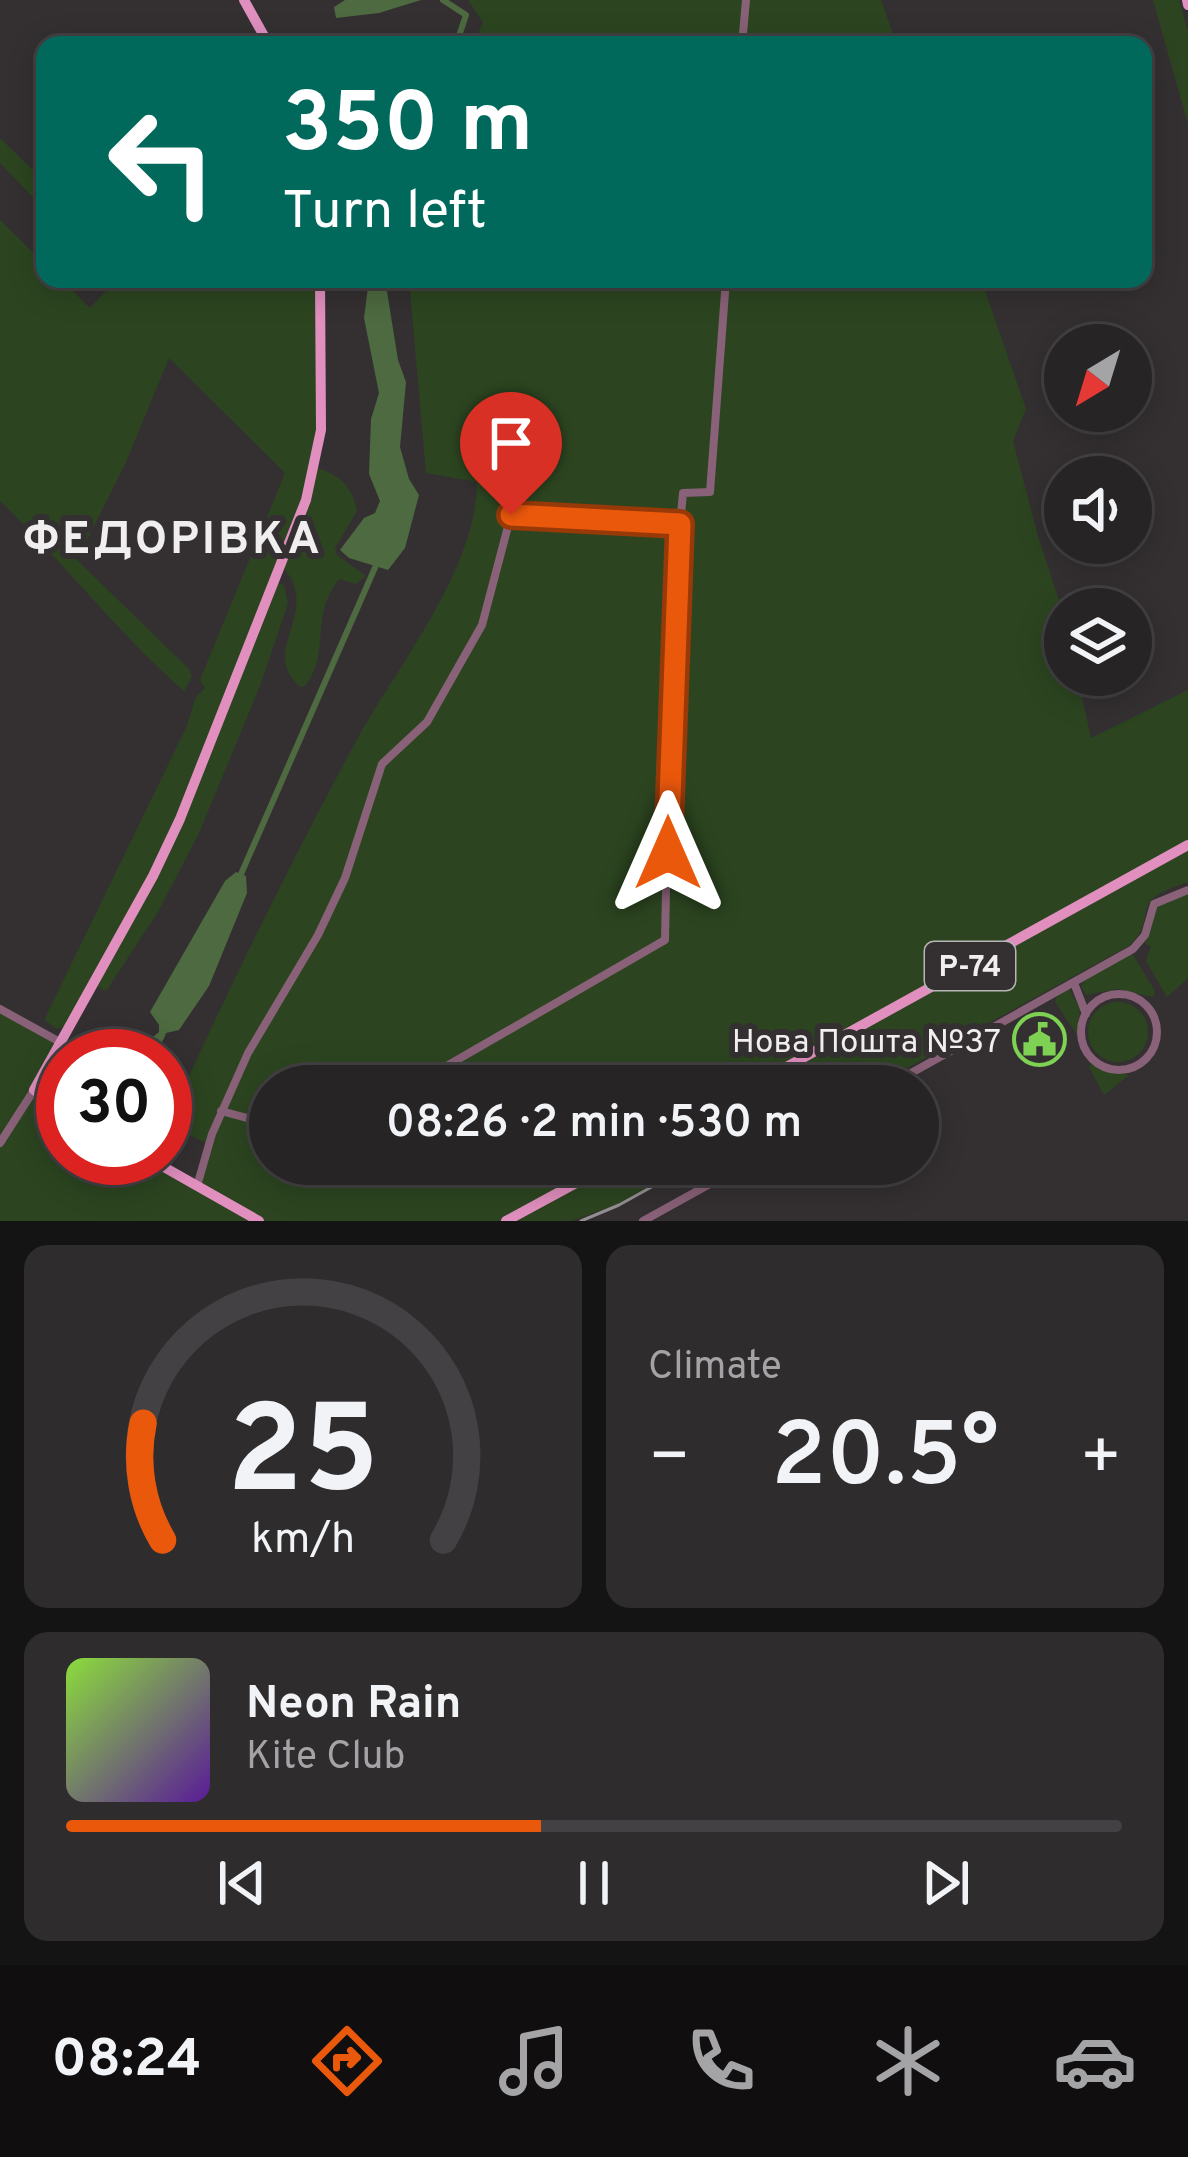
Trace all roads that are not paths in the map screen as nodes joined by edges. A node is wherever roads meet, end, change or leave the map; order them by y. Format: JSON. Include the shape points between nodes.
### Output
{"nodes":[{"id":1,"x":244,"y":0,"type":"edge"},
{"id":2,"x":746,"y":0,"type":"edge"},
{"id":3,"x":264,"y":36,"type":"edge"},
{"id":4,"x":743,"y":36,"type":"edge"},
{"id":5,"x":320,"y":288,"type":"edge"},
{"id":6,"x":725,"y":288,"type":"edge"},
{"id":7,"x":680,"y":524,"type":"junction"},
{"id":8,"x":1188,"y":845,"type":"edge"},
{"id":9,"x":1188,"y":890,"type":"edge"},
{"id":10,"x":1074,"y":983,"type":"junction"},
{"id":11,"x":1081,"y":995,"type":"junction"},
{"id":12,"x":1098,"y":1001,"type":"junction"},
{"id":13,"x":0,"y":1009,"type":"edge"},
{"id":14,"x":1086,"y":1014,"type":"junction"},
{"id":15,"x":36,"y":1029,"type":"edge"},
{"id":16,"x":65,"y":1029,"type":"edge"},
{"id":17,"x":448,"y":1065,"type":"edge"},
{"id":18,"x":790,"y":1065,"type":"edge"},
{"id":19,"x":926,"y":1065,"type":"edge"},
{"id":20,"x":36,"y":1086,"type":"edge"},
{"id":21,"x":34,"y":1090,"type":"joint"},
{"id":22,"x":221,"y":1111,"type":"junction"},
{"id":23,"x":249,"y":1118,"type":"edge"},
{"id":24,"x":0,"y":1143,"type":"edge"},
{"id":25,"x":192,"y":1183,"type":"edge"},
{"id":26,"x":572,"y":1185,"type":"edge"},
{"id":27,"x":708,"y":1185,"type":"edge"},
{"id":28,"x":197,"y":1186,"type":"junction"},
{"id":29,"x":260,"y":1221,"type":"edge"},
{"id":30,"x":506,"y":1221,"type":"edge"},
{"id":31,"x":643,"y":1221,"type":"edge"}],
"edges":[{"from":1,"to":3,"type":"main road"},
{"from":2,"to":4,"type":"street"},
{"from":5,"to":16,"type":"main road","via":[[321,430],[306,500],[172,836]]},
{"from":6,"to":7,"type":"street","via":[[710,493],[682,493]]},
{"from":7,"to":17,"type":"street","via":[[665,940]]},
{"from":7,"to":22,"type":"street","via":[[511,515],[482,625],[427,722],[384,760],[345,878]]},
{"from":8,"to":18,"type":"main road","number":"Р-74"},
{"from":9,"to":10,"type":"street","via":[[1154,904],[1141,943]]},
{"from":10,"to":11,"type":"street"},
{"from":10,"to":19,"type":"street"},
{"from":11,"to":12,"type":"street"},
{"from":11,"to":14,"type":"street"},
{"from":12,"to":14,"type":"street"},
{"from":12,"to":14,"type":"street","via":[[1122,995],[1145,1006],[1156,1029],[1147,1058],[1124,1070],[1098,1064],[1082,1041]]},
{"from":13,"to":15,"type":"street"},
{"from":20,"to":21,"type":"main road"},
{"from":21,"to":24,"type":"street"},
{"from":22,"to":23,"type":"street"},
{"from":22,"to":28,"type":"street"},
{"from":25,"to":28,"type":"main road"},
{"from":26,"to":30,"type":"main road"},
{"from":27,"to":31,"type":"street"},
{"from":28,"to":29,"type":"main road"}]}
